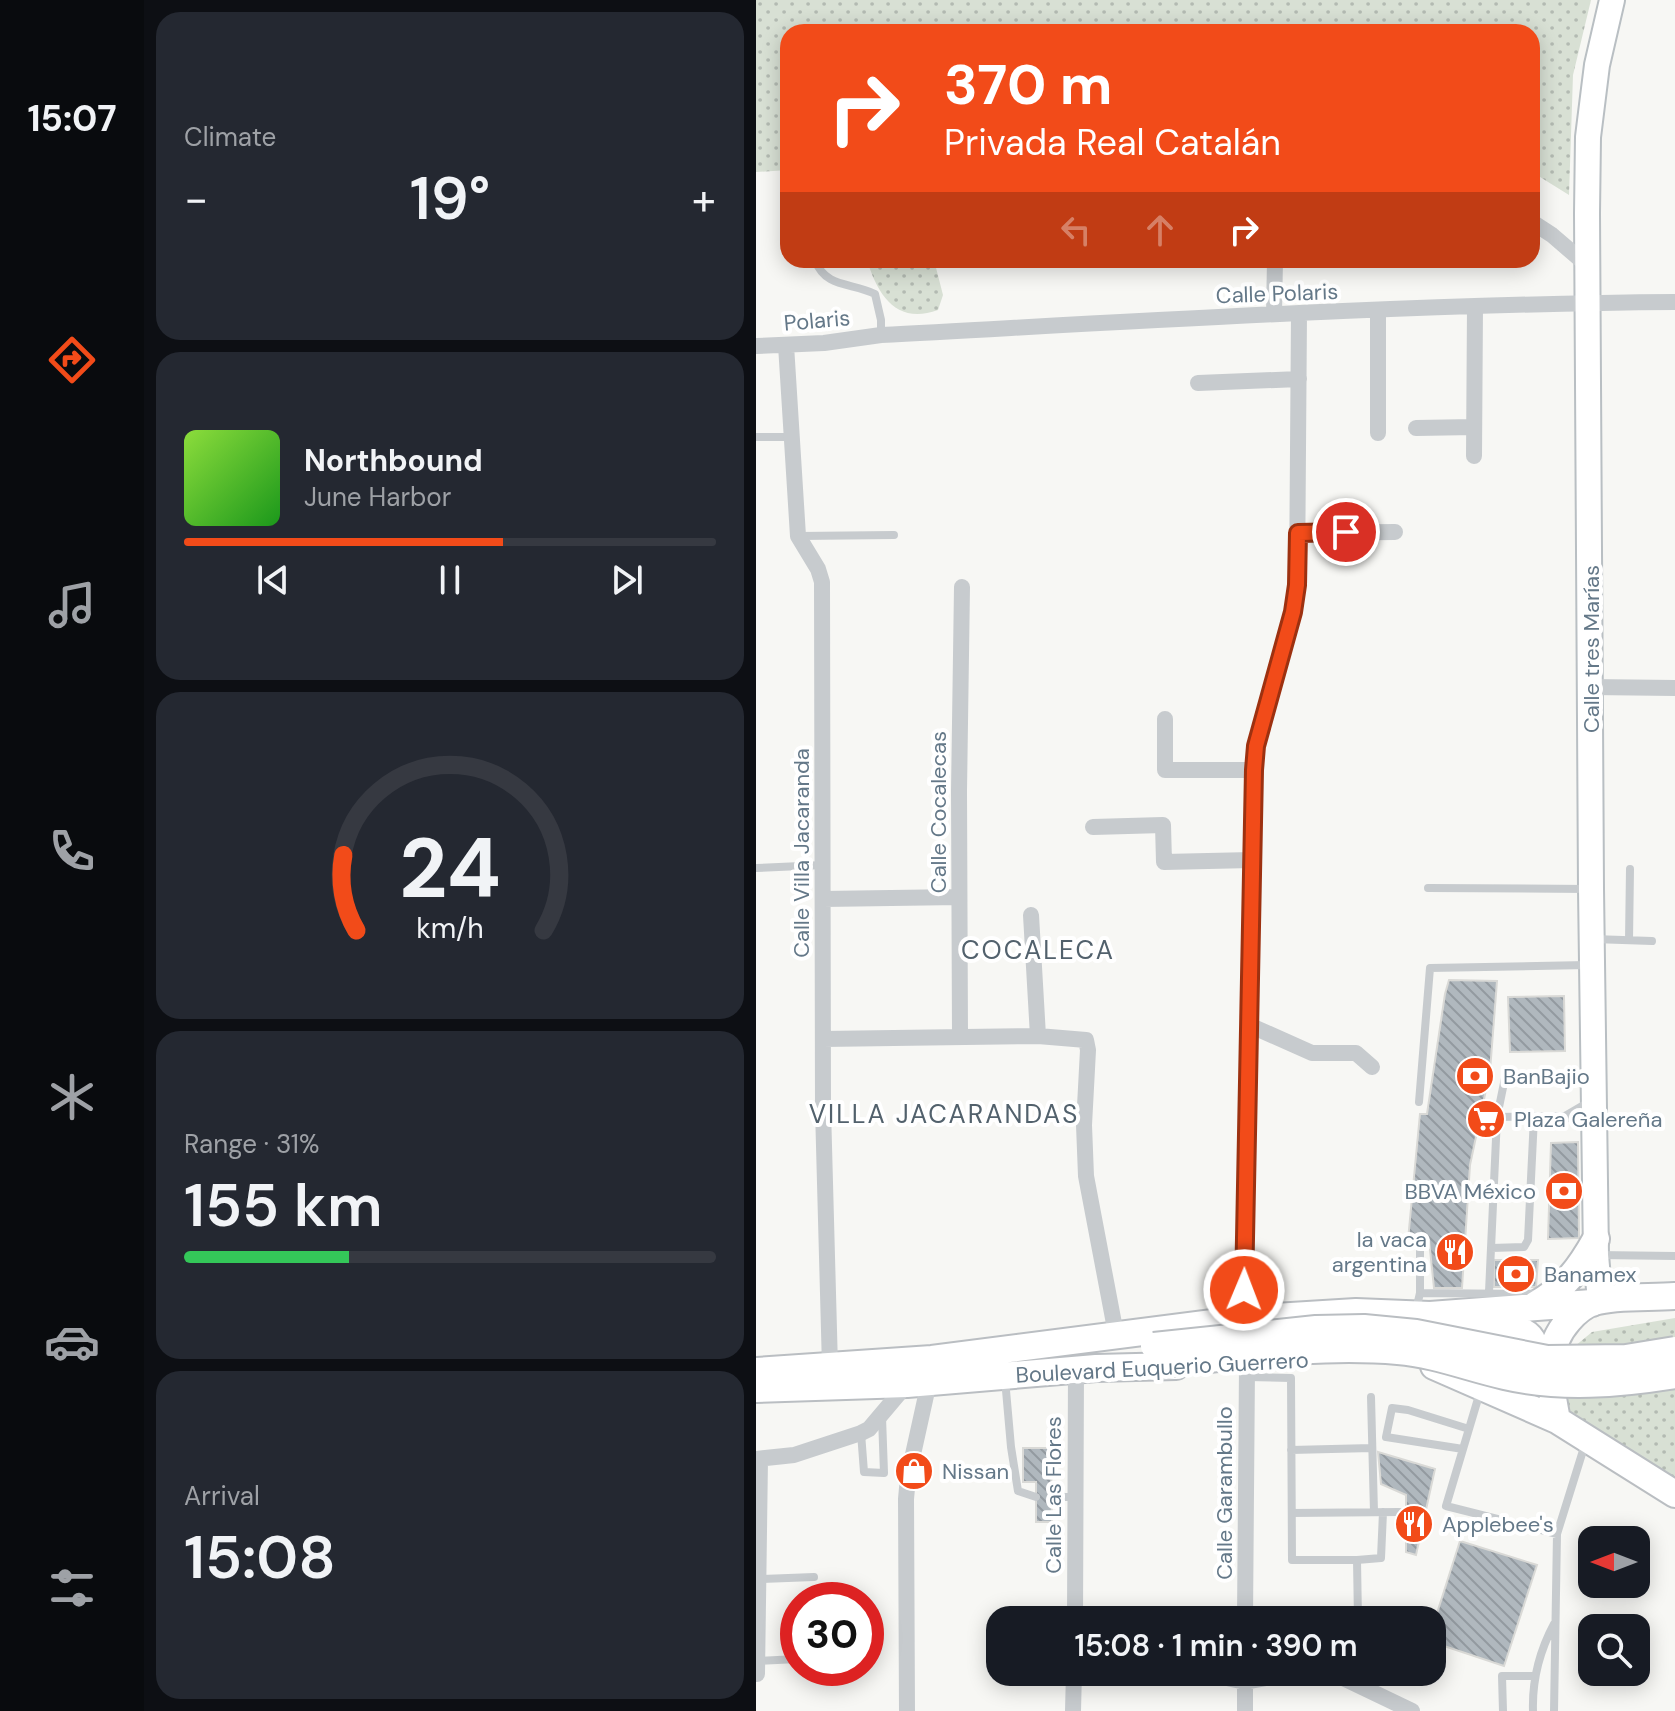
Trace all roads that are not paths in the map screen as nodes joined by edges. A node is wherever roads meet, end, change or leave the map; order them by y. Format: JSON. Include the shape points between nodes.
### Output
{"nodes":[{"id":1,"x":1612,"y":5,"type":"edge"},
{"id":2,"x":1540,"y":227,"type":"edge"},
{"id":3,"x":1588,"y":266,"type":"junction"},
{"id":4,"x":818,"y":268,"type":"edge"},
{"id":5,"x":1275,"y":268,"type":"edge"},
{"id":6,"x":1589,"y":302,"type":"junction"},
{"id":7,"x":1675,"y":302,"type":"edge"},
{"id":8,"x":1475,"y":307,"type":"junction"},
{"id":9,"x":1378,"y":311,"type":"junction"},
{"id":10,"x":1274,"y":314,"type":"junction"},
{"id":11,"x":1299,"y":314,"type":"junction"},
{"id":12,"x":881,"y":335,"type":"junction"},
{"id":13,"x":786,"y":345,"type":"junction"},
{"id":14,"x":756,"y":346,"type":"edge"},
{"id":15,"x":1299,"y":379,"type":"junction"},
{"id":16,"x":1198,"y":383,"type":"dead end"},
{"id":17,"x":1474,"y":427,"type":"junction"},
{"id":18,"x":1416,"y":428,"type":"dead end"},
{"id":19,"x":1378,"y":433,"type":"dead end"},
{"id":20,"x":756,"y":437,"type":"edge"},
{"id":21,"x":790,"y":437,"type":"junction"},
{"id":22,"x":1474,"y":456,"type":"dead end"},
{"id":23,"x":1395,"y":532,"type":"dead end"},
{"id":24,"x":1298,"y":533,"type":"junction"},
{"id":25,"x":894,"y":535,"type":"dead end"},
{"id":26,"x":798,"y":536,"type":"junction"},
{"id":27,"x":962,"y":587,"type":"dead end"},
{"id":28,"x":1591,"y":687,"type":"junction"},
{"id":29,"x":1675,"y":688,"type":"edge"},
{"id":30,"x":1165,"y":719,"type":"dead end"},
{"id":31,"x":1254,"y":770,"type":"junction"},
{"id":32,"x":1093,"y":827,"type":"dead end"},
{"id":33,"x":1252,"y":860,"type":"junction"},
{"id":34,"x":824,"y":864,"type":"junction"},
{"id":35,"x":756,"y":868,"type":"edge"},
{"id":36,"x":1630,"y":869,"type":"dead end"},
{"id":37,"x":1428,"y":888,"type":"dead end"},
{"id":38,"x":1591,"y":889,"type":"junction"},
{"id":39,"x":959,"y":897,"type":"junction"},
{"id":40,"x":823,"y":899,"type":"junction"},
{"id":41,"x":1031,"y":915,"type":"dead end"},
{"id":42,"x":1592,"y":939,"type":"junction"},
{"id":43,"x":1629,"y":940,"type":"junction"},
{"id":44,"x":1652,"y":941,"type":"dead end"},
{"id":45,"x":1592,"y":965,"type":"junction"},
{"id":46,"x":1249,"y":1025,"type":"junction"},
{"id":47,"x":1038,"y":1036,"type":"junction"},
{"id":48,"x":960,"y":1037,"type":"junction"},
{"id":49,"x":823,"y":1039,"type":"junction"},
{"id":50,"x":1372,"y":1067,"type":"dead end"},
{"id":51,"x":1506,"y":1073,"type":"dead end"},
{"id":52,"x":1594,"y":1099,"type":"junction"},
{"id":53,"x":1419,"y":1102,"type":"dead end"},
{"id":54,"x":1565,"y":1116,"type":"junction"},
{"id":55,"x":1497,"y":1117,"type":"junction"},
{"id":56,"x":1534,"y":1117,"type":"junction"},
{"id":57,"x":1594,"y":1131,"type":"junction"},
{"id":58,"x":1420,"y":1244,"type":"dead end"},
{"id":59,"x":1596,"y":1247,"type":"junction"},
{"id":60,"x":1491,"y":1248,"type":"junction"},
{"id":61,"x":1675,"y":1256,"type":"edge"},
{"id":62,"x":1489,"y":1292,"type":"junction"},
{"id":63,"x":1675,"y":1296,"type":"edge"},
{"id":64,"x":1546,"y":1299,"type":"junction"},
{"id":65,"x":1596,"y":1302,"type":"junction"},
{"id":66,"x":1422,"y":1308,"type":"junction"},
{"id":67,"x":1244,"y":1319,"type":"junction"},
{"id":68,"x":1116,"y":1334,"type":"junction"},
{"id":69,"x":1014,"y":1350,"type":"junction"},
{"id":70,"x":1675,"y":1350,"type":"edge"},
{"id":71,"x":1154,"y":1356,"type":"junction"},
{"id":72,"x":1400,"y":1360,"type":"junction"},
{"id":73,"x":830,"y":1367,"type":"junction"},
{"id":74,"x":1076,"y":1370,"type":"junction"},
{"id":75,"x":756,"y":1371,"type":"edge"},
{"id":76,"x":1247,"y":1371,"type":"junction"},
{"id":77,"x":1004,"y":1375,"type":"junction"},
{"id":78,"x":1675,"y":1375,"type":"edge"},
{"id":79,"x":918,"y":1383,"type":"junction"},
{"id":80,"x":1481,"y":1387,"type":"junction"},
{"id":81,"x":756,"y":1389,"type":"edge"},
{"id":82,"x":1371,"y":1397,"type":"dead end"},
{"id":83,"x":882,"y":1414,"type":"junction"},
{"id":84,"x":1557,"y":1420,"type":"junction"},
{"id":85,"x":1469,"y":1429,"type":"junction"},
{"id":86,"x":861,"y":1433,"type":"junction"},
{"id":87,"x":1587,"y":1439,"type":"junction"},
{"id":88,"x":1372,"y":1448,"type":"junction"},
{"id":89,"x":1463,"y":1449,"type":"junction"},
{"id":90,"x":1291,"y":1450,"type":"junction"},
{"id":91,"x":758,"y":1459,"type":"edge"},
{"id":92,"x":1675,"y":1494,"type":"edge"},
{"id":93,"x":1036,"y":1497,"type":"dead end"},
{"id":94,"x":1051,"y":1497,"type":"dead end"},
{"id":95,"x":1074,"y":1497,"type":"junction"},
{"id":96,"x":1378,"y":1512,"type":"junction"},
{"id":97,"x":1399,"y":1512,"type":"dead end"},
{"id":98,"x":1292,"y":1513,"type":"junction"},
{"id":99,"x":1557,"y":1534,"type":"junction"},
{"id":100,"x":1357,"y":1560,"type":"junction"},
{"id":101,"x":814,"y":1577,"type":"dead end"},
{"id":102,"x":756,"y":1579,"type":"edge"},
{"id":103,"x":1075,"y":1606,"type":"edge"},
{"id":104,"x":1245,"y":1606,"type":"edge"},
{"id":105,"x":1358,"y":1606,"type":"edge"},
{"id":106,"x":1556,"y":1621,"type":"junction"},
{"id":107,"x":780,"y":1660,"type":"edge"},
{"id":108,"x":757,"y":1661,"type":"edge"},
{"id":109,"x":757,"y":1674,"type":"edge"},
{"id":110,"x":1535,"y":1676,"type":"junction"},
{"id":111,"x":1074,"y":1686,"type":"edge"},
{"id":112,"x":1245,"y":1686,"type":"edge"},
{"id":113,"x":1360,"y":1686,"type":"edge"},
{"id":114,"x":907,"y":1711,"type":"edge"},
{"id":115,"x":1073,"y":1711,"type":"edge"},
{"id":116,"x":1245,"y":1711,"type":"edge"},
{"id":117,"x":1412,"y":1711,"type":"edge"},
{"id":118,"x":1503,"y":1711,"type":"edge"},
{"id":119,"x":1533,"y":1711,"type":"edge"},
{"id":120,"x":1554,"y":1711,"type":"edge"}],
"edges":[{"from":1,"to":3,"type":"main road","name":"Calle tres Marías","via":[[1597,65],[1588,137]]},
{"from":2,"to":3,"type":"street"},
{"from":3,"to":6,"type":"main road","name":"Calle tres Marías"},
{"from":4,"to":12,"type":"lane","via":[[841,286],[875,294]]},
{"from":5,"to":10,"type":"street"},
{"from":6,"to":7,"type":"street","name":"Calle Polaris"},
{"from":6,"to":8,"type":"street","name":"Calle Polaris"},
{"from":6,"to":28,"type":"main road","name":"Calle tres Marías"},
{"from":8,"to":9,"type":"street","name":"Calle Polaris"},
{"from":8,"to":17,"type":"street"},
{"from":9,"to":11,"type":"street","name":"Calle Polaris"},
{"from":9,"to":19,"type":"street"},
{"from":10,"to":11,"type":"street","name":"Calle Polaris"},
{"from":10,"to":12,"type":"street","name":"Calle Polaris"},
{"from":11,"to":15,"type":"street"},
{"from":12,"to":13,"type":"street","name":"Polaris"},
{"from":13,"to":14,"type":"street","name":"Polaris"},
{"from":13,"to":21,"type":"street","name":"Calle Villa Jacaranda"},
{"from":15,"to":16,"type":"street"},
{"from":15,"to":24,"type":"street"},
{"from":17,"to":18,"type":"street"},
{"from":17,"to":22,"type":"street"},
{"from":20,"to":21,"type":"lane"},
{"from":21,"to":26,"type":"street","name":"Calle Villa Jacaranda"},
{"from":23,"to":24,"type":"street"},
{"from":24,"to":31,"type":"street","via":[[1293,612]]},
{"from":25,"to":26,"type":"lane"},
{"from":26,"to":34,"type":"street","name":"Calle Villa Jacaranda","via":[[822,582]]},
{"from":27,"to":39,"type":"street","name":"Calle Cocalecas"},
{"from":28,"to":29,"type":"street"},
{"from":28,"to":38,"type":"main road","name":"Calle tres Marías"},
{"from":30,"to":31,"type":"street","via":[[1165,770]]},
{"from":31,"to":33,"type":"street"},
{"from":32,"to":33,"type":"street","via":[[1163,825],[1164,862]]},
{"from":33,"to":46,"type":"street"},
{"from":34,"to":35,"type":"lane"},
{"from":34,"to":40,"type":"street","name":"Calle Villa Jacaranda"},
{"from":36,"to":43,"type":"lane"},
{"from":37,"to":38,"type":"lane"},
{"from":38,"to":42,"type":"main road","name":"Calle tres Marías"},
{"from":39,"to":40,"type":"street"},
{"from":39,"to":48,"type":"street","name":"Calle Cocalecas"},
{"from":40,"to":49,"type":"street","name":"Calle Villa Jacaranda"},
{"from":41,"to":47,"type":"street"},
{"from":42,"to":43,"type":"lane"},
{"from":42,"to":45,"type":"main road","name":"Calle tres Marías"},
{"from":43,"to":44,"type":"lane"},
{"from":45,"to":52,"type":"main road","name":"Calle tres Marías"},
{"from":45,"to":53,"type":"lane","via":[[1430,968]]},
{"from":46,"to":50,"type":"street","via":[[1312,1053],[1356,1053]]},
{"from":46,"to":67,"type":"street"},
{"from":47,"to":48,"type":"street"},
{"from":47,"to":68,"type":"street","via":[[1086,1040],[1086,1176]]},
{"from":48,"to":49,"type":"street"},
{"from":49,"to":73,"type":"street","name":"Calle Villa Jacaranda"},
{"from":51,"to":55,"type":"lane"},
{"from":52,"to":54,"type":"lane"},
{"from":52,"to":57,"type":"main road","name":"Calle tres Marías"},
{"from":54,"to":56,"type":"lane"},
{"from":54,"to":57,"type":"lane"},
{"from":55,"to":56,"type":"lane"},
{"from":55,"to":60,"type":"lane"},
{"from":56,"to":60,"type":"lane","via":[[1528,1240],[1524,1247]]},
{"from":57,"to":59,"type":"main road","name":"Calle tres Marías"},
{"from":58,"to":66,"type":"lane"},
{"from":59,"to":61,"type":"lane"},
{"from":59,"to":64,"type":"main road"},
{"from":59,"to":65,"type":"main road","name":"Calle tres Marías"},
{"from":60,"to":62,"type":"lane"},
{"from":62,"to":64,"type":"lane"},
{"from":62,"to":66,"type":"lane"},
{"from":63,"to":65,"type":"main road"},
{"from":64,"to":65,"type":"main road"},
{"from":64,"to":66,"type":"main road"},
{"from":65,"to":84,"type":"main road","via":[[1560,1330],[1551,1351]]},
{"from":66,"to":67,"type":"main road"},
{"from":66,"to":72,"type":"main road","via":[[1522,1331],[1534,1341],[1532,1360],[1512,1374],[1427,1358]]},
{"from":67,"to":68,"type":"main road"},
{"from":68,"to":69,"type":"main road"},
{"from":69,"to":71,"type":"main road","via":[[1041,1356]]},
{"from":69,"to":73,"type":"main road"},
{"from":70,"to":71,"type":"main road","bridge":true,"via":[[1626,1358],[1547,1359],[1364,1328],[1316,1329]]},
{"from":71,"to":74,"type":"main road","name":"Boulevard Euquerio Guerrero"},
{"from":71,"to":76,"type":"main road","name":"Boulevard Euquerio Guerrero"},
{"from":71,"to":78,"type":"main road","bridge":true,"via":[[1362,1349],[1413,1353],[1540,1381],[1627,1382]]},
{"from":72,"to":76,"type":"main road","name":"Boulevard Euquerio Guerrero","via":[[1355,1357]]},
{"from":72,"to":80,"type":"main road","name":"Boulevard Euquerio Guerrero","via":[[1430,1365]]},
{"from":73,"to":75,"type":"main road"},
{"from":74,"to":77,"type":"main road","name":"Boulevard Euquerio Guerrero"},
{"from":74,"to":95,"type":"street","name":"Calle Las Flores"},
{"from":76,"to":90,"type":"lane","via":[[1291,1378]]},
{"from":76,"to":104,"type":"street","name":"Calle Garambullo"},
{"from":77,"to":79,"type":"main road","name":"Boulevard Euquerio Guerrero"},
{"from":77,"to":93,"type":"lane","via":[[1018,1491]]},
{"from":79,"to":81,"type":"main road","name":"Boulevard Euquerio Guerrero"},
{"from":79,"to":83,"type":"street"},
{"from":79,"to":114,"type":"street","via":[[906,1499]]},
{"from":80,"to":84,"type":"main road","name":"Boulevard Euquerio Guerrero"},
{"from":80,"to":85,"type":"lane"},
{"from":82,"to":88,"type":"lane"},
{"from":83,"to":86,"type":"street"},
{"from":83,"to":86,"type":"lane","via":[[884,1473],[864,1472]]},
{"from":84,"to":87,"type":"main road","name":"Boulevard Euquerio Guerrero"},
{"from":85,"to":89,"type":"lane"},
{"from":85,"to":89,"type":"lane","via":[[1392,1408],[1386,1437]]},
{"from":86,"to":91,"type":"street","via":[[794,1455]]},
{"from":87,"to":92,"type":"main road","name":"Boulevard Euquerio Guerrero"},
{"from":87,"to":99,"type":"lane"},
{"from":88,"to":90,"type":"lane"},
{"from":88,"to":96,"type":"lane"},
{"from":89,"to":99,"type":"lane","via":[[1446,1506]]},
{"from":90,"to":98,"type":"lane"},
{"from":91,"to":102,"type":"street"},
{"from":94,"to":95,"type":"lane"},
{"from":95,"to":103,"type":"street","name":"Calle Las Flores"},
{"from":96,"to":97,"type":"lane"},
{"from":96,"to":98,"type":"lane"},
{"from":96,"to":100,"type":"lane","via":[[1381,1558]]},
{"from":98,"to":100,"type":"lane","via":[[1292,1560]]},
{"from":99,"to":106,"type":"lane"},
{"from":100,"to":105,"type":"lane"},
{"from":101,"to":102,"type":"lane"},
{"from":102,"to":108,"type":"street"},
{"from":106,"to":110,"type":"lane"},
{"from":106,"to":120,"type":"lane"},
{"from":107,"to":108,"type":"lane"},
{"from":108,"to":109,"type":"street"},
{"from":110,"to":118,"type":"lane","via":[[1502,1676]]},
{"from":110,"to":119,"type":"lane"},
{"from":111,"to":115,"type":"street"},
{"from":112,"to":116,"type":"street"},
{"from":113,"to":117,"type":"street"}]}
